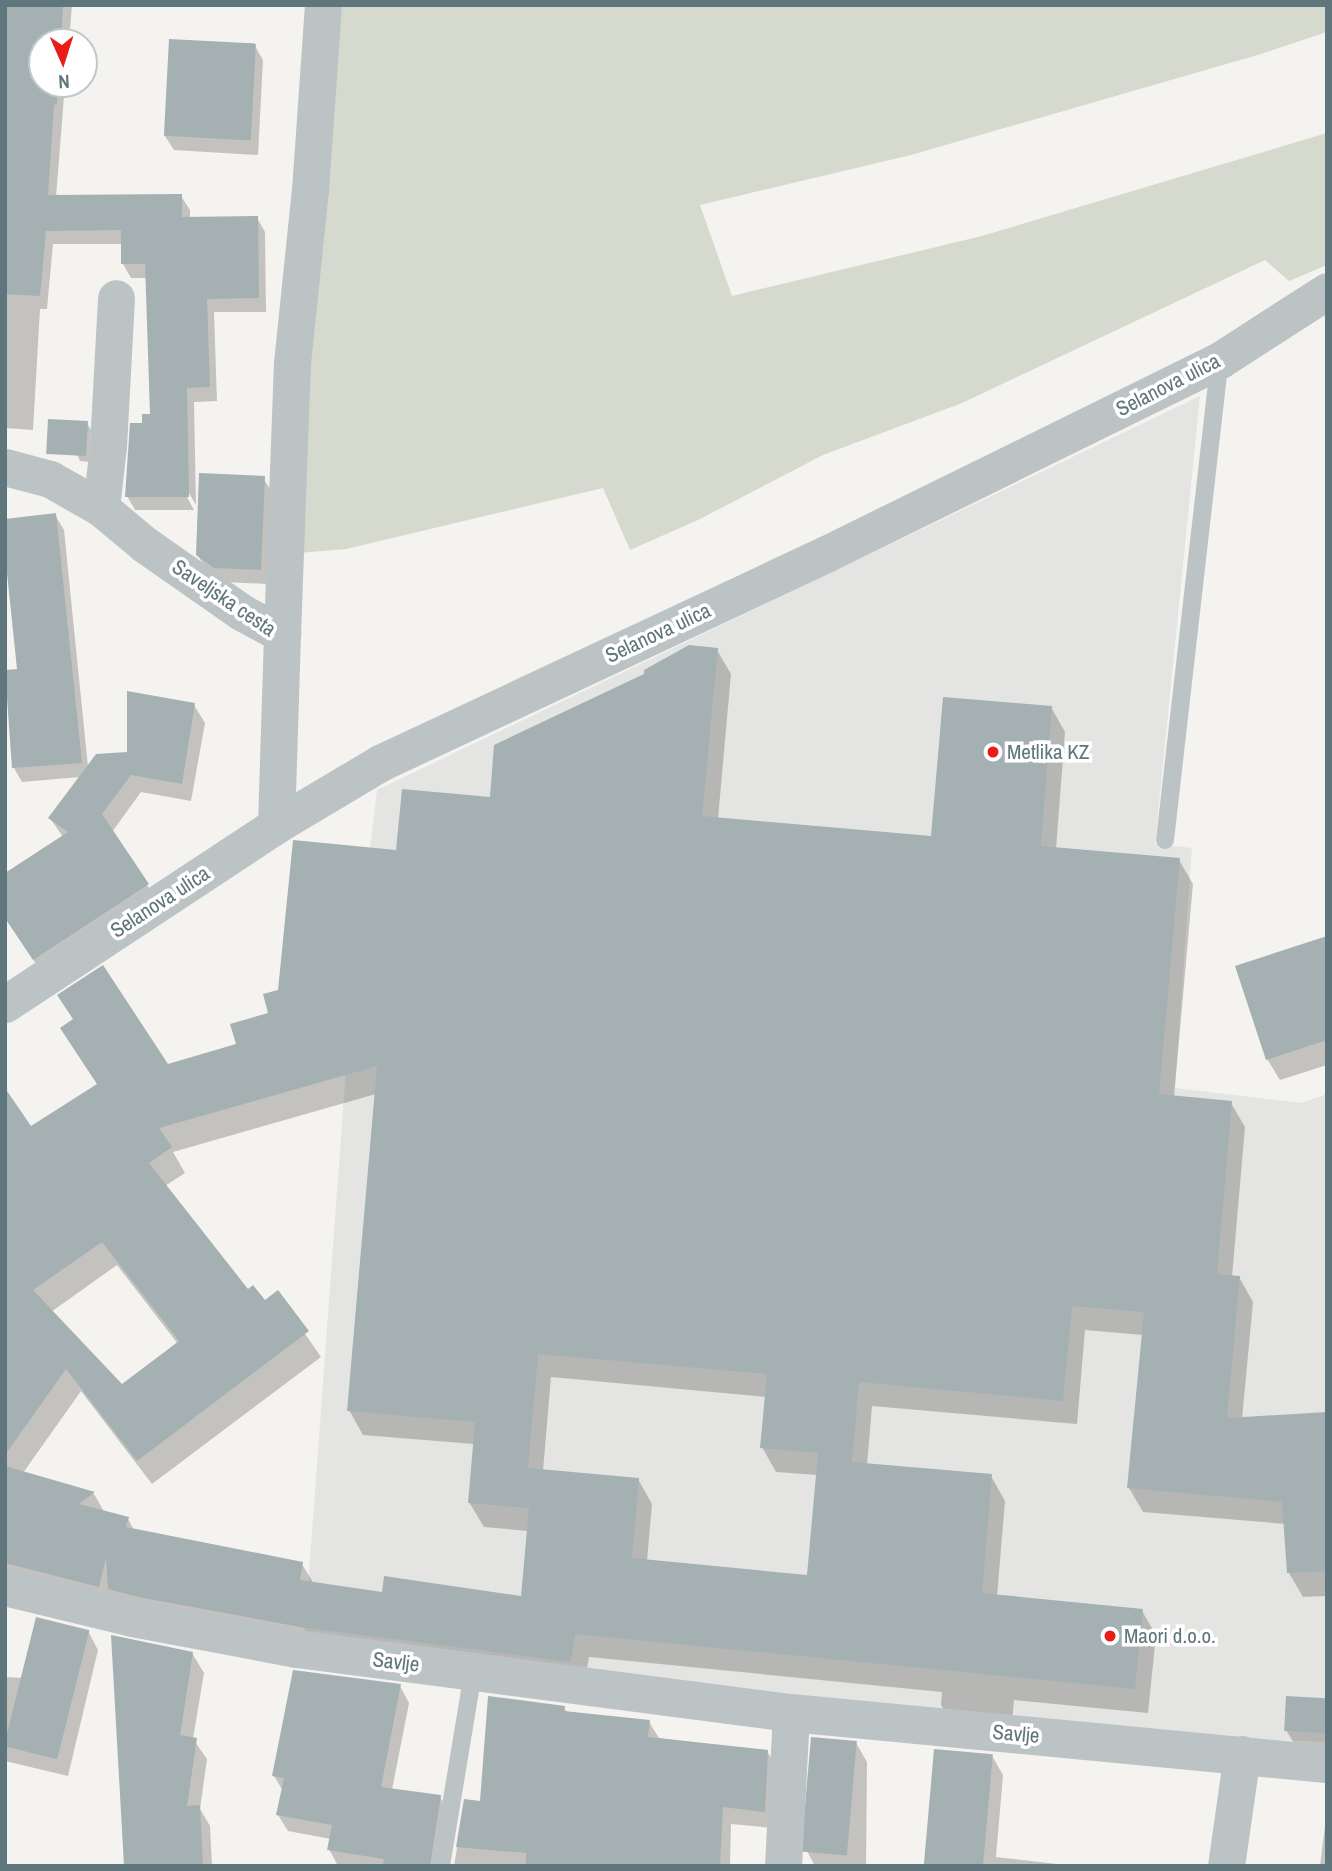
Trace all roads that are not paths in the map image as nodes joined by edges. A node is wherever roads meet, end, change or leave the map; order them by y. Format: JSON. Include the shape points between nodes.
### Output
{"nodes":[{"id":1,"x":323,"y":5,"type":"edge"},
{"id":2,"x":1327,"y":292,"type":"edge"},
{"id":3,"x":116,"y":298,"type":"dead end"},
{"id":4,"x":1220,"y":360,"type":"junction"},
{"id":5,"x":5,"y":467,"type":"edge"},
{"id":6,"x":101,"y":508,"type":"junction"},
{"id":7,"x":282,"y":634,"type":"junction"},
{"id":8,"x":276,"y":825,"type":"junction"},
{"id":9,"x":1165,"y":840,"type":"dead end"},
{"id":10,"x":5,"y":1004,"type":"edge"},
{"id":11,"x":5,"y":1587,"type":"edge"},
{"id":12,"x":473,"y":1672,"type":"junction"},
{"id":13,"x":791,"y":1713,"type":"junction"},
{"id":14,"x":1242,"y":1754,"type":"junction"},
{"id":15,"x":1327,"y":1764,"type":"edge"},
{"id":16,"x":441,"y":1866,"type":"edge"},
{"id":17,"x":783,"y":1866,"type":"edge"},
{"id":18,"x":1226,"y":1866,"type":"edge"}],
"edges":[{"from":1,"to":7,"type":"street","via":[[292,363]]},
{"from":2,"to":4,"type":"street","name":"Selanova ulica"},
{"from":3,"to":6,"type":"street"},
{"from":4,"to":8,"type":"street","name":"Selanova ulica","via":[[826,554],[380,763]]},
{"from":4,"to":9,"type":"lane"},
{"from":5,"to":6,"type":"street","name":"Saveljska cesta","via":[[50,479]]},
{"from":6,"to":7,"type":"street","name":"Saveljska cesta","via":[[230,604]]},
{"from":7,"to":8,"type":"street","name":"Saveljska cesta"},
{"from":8,"to":10,"type":"street","name":"Selanova ulica"},
{"from":11,"to":12,"type":"street","name":"Savlje","via":[[133,1618],[297,1649]]},
{"from":12,"to":13,"type":"street","name":"Savlje"},
{"from":12,"to":16,"type":"lane"},
{"from":13,"to":14,"type":"street","name":"Savlje"},
{"from":13,"to":17,"type":"street"},
{"from":14,"to":15,"type":"street","name":"Savlje"},
{"from":14,"to":18,"type":"street"}]}
